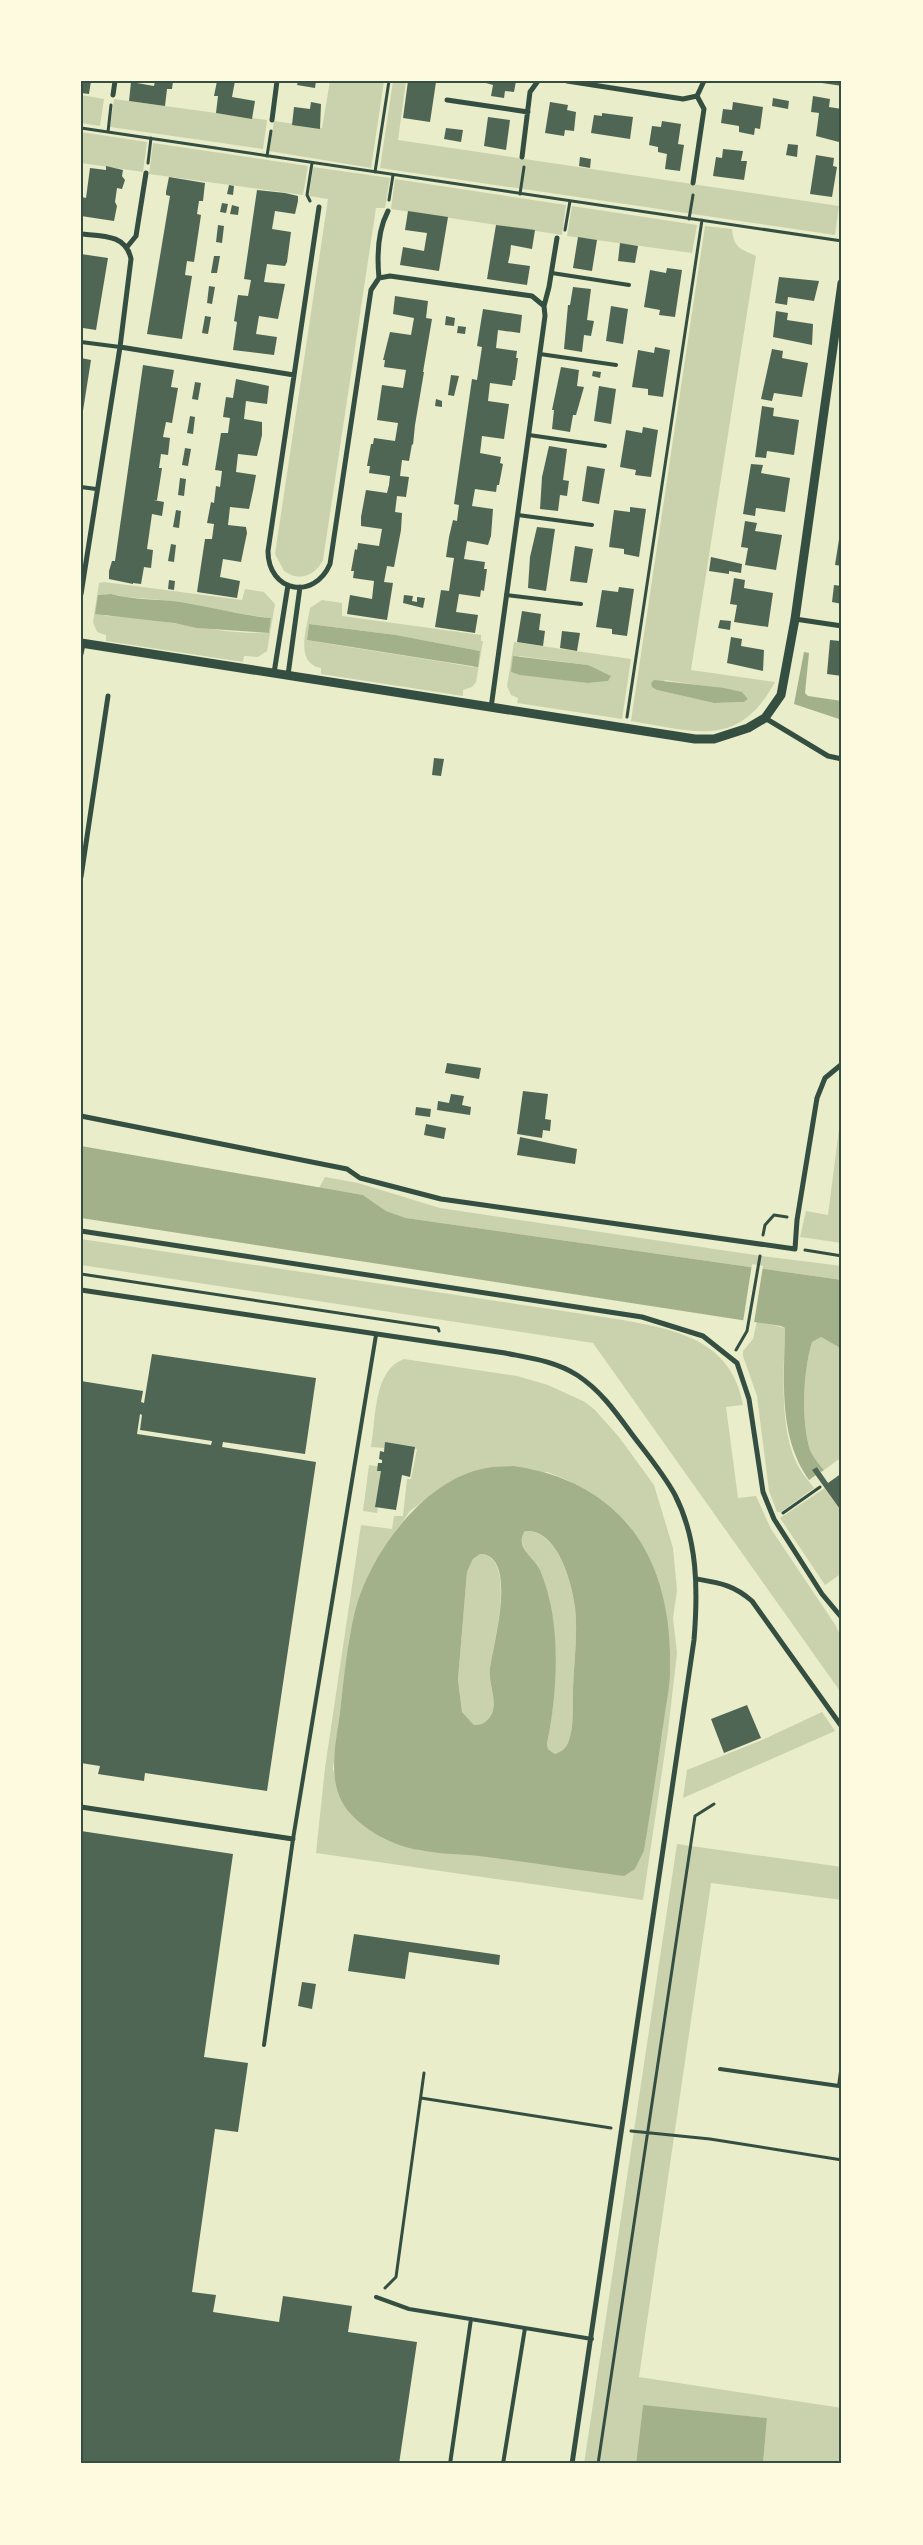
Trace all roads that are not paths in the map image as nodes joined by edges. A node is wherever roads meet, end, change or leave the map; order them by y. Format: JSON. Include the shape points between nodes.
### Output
{"nodes":[{"id":1,"x":115,"y":81,"type":"edge"},
{"id":2,"x":277,"y":81,"type":"edge"},
{"id":3,"x":538,"y":81,"type":"edge"},
{"id":4,"x":567,"y":81,"type":"edge"},
{"id":5,"x":704,"y":81,"type":"edge"},
{"id":6,"x":113,"y":95,"type":"road end"},
{"id":7,"x":697,"y":96,"type":"junction"},
{"id":8,"x":447,"y":100,"type":"dead end"},
{"id":9,"x":528,"y":112,"type":"junction"},
{"id":10,"x":272,"y":120,"type":"road end"},
{"id":11,"x":522,"y":158,"type":"road end"},
{"id":12,"x":146,"y":173,"type":"road end"},
{"id":13,"x":693,"y":183,"type":"road end"},
{"id":14,"x":318,"y":207,"type":"road end"},
{"id":15,"x":388,"y":211,"type":"road end"},
{"id":16,"x":81,"y":234,"type":"edge"},
{"id":17,"x":557,"y":238,"type":"road end"},
{"id":18,"x":127,"y":247,"type":"junction"},
{"id":19,"x":552,"y":273,"type":"junction"},
{"id":20,"x":379,"y":278,"type":"junction"},
{"id":21,"x":842,"y":283,"type":"edge"},
{"id":22,"x":629,"y":285,"type":"dead end"},
{"id":23,"x":544,"y":306,"type":"junction"},
{"id":24,"x":81,"y":342,"type":"edge"},
{"id":25,"x":837,"y":344,"type":"edge"},
{"id":26,"x":120,"y":347,"type":"junction"},
{"id":27,"x":540,"y":354,"type":"junction"},
{"id":28,"x":616,"y":365,"type":"dead end"},
{"id":29,"x":294,"y":375,"type":"junction"},
{"id":30,"x":529,"y":435,"type":"junction"},
{"id":31,"x":605,"y":446,"type":"dead end"},
{"id":32,"x":81,"y":486,"type":"edge"},
{"id":33,"x":96,"y":488,"type":"junction"},
{"id":34,"x":518,"y":515,"type":"junction"},
{"id":35,"x":592,"y":525,"type":"dead end"},
{"id":36,"x":288,"y":585,"type":"junction"},
{"id":37,"x":300,"y":587,"type":"junction"},
{"id":38,"x":81,"y":594,"type":"edge"},
{"id":39,"x":506,"y":594,"type":"junction"},
{"id":40,"x":581,"y":604,"type":"dead end"},
{"id":41,"x":795,"y":619,"type":"junction"},
{"id":42,"x":842,"y":626,"type":"edge"},
{"id":43,"x":82,"y":644,"type":"edge"},
{"id":44,"x":81,"y":654,"type":"edge"},
{"id":45,"x":274,"y":673,"type":"junction"},
{"id":46,"x":288,"y":675,"type":"junction"},
{"id":47,"x":108,"y":696,"type":"dead end"},
{"id":48,"x":491,"y":708,"type":"junction"},
{"id":49,"x":765,"y":718,"type":"junction"},
{"id":50,"x":842,"y":759,"type":"edge"},
{"id":51,"x":81,"y":877,"type":"edge"},
{"id":52,"x":842,"y":1064,"type":"edge"},
{"id":53,"x":81,"y":1116,"type":"edge"},
{"id":54,"x":81,"y":1231,"type":"edge"},
{"id":55,"x":81,"y":1290,"type":"edge"},
{"id":56,"x":376,"y":1335,"type":"junction"},
{"id":57,"x":697,"y":1579,"type":"junction"},
{"id":58,"x":842,"y":1618,"type":"edge"},
{"id":59,"x":842,"y":1727,"type":"edge"},
{"id":60,"x":81,"y":1807,"type":"edge"},
{"id":61,"x":293,"y":1839,"type":"junction"},
{"id":62,"x":264,"y":2045,"type":"dead end"},
{"id":63,"x":842,"y":2064,"type":"edge"},
{"id":64,"x":720,"y":2069,"type":"dead end"},
{"id":65,"x":376,"y":2297,"type":"road end"},
{"id":66,"x":471,"y":2319,"type":"junction"},
{"id":67,"x":525,"y":2328,"type":"junction"},
{"id":68,"x":592,"y":2339,"type":"junction"},
{"id":69,"x":450,"y":2464,"type":"edge"},
{"id":70,"x":503,"y":2464,"type":"edge"},
{"id":71,"x":572,"y":2464,"type":"edge"}],
"edges":[{"from":1,"to":6,"type":"street"},
{"from":2,"to":10,"type":"street"},
{"from":3,"to":9,"type":"street","via":[[530,92]]},
{"from":4,"to":7,"type":"street","via":[[683,99]]},
{"from":5,"to":7,"type":"street"},
{"from":7,"to":13,"type":"street","via":[[704,109]]},
{"from":8,"to":9,"type":"street"},
{"from":9,"to":11,"type":"street"},
{"from":12,"to":18,"type":"street","via":[[136,236]]},
{"from":14,"to":29,"type":"street"},
{"from":15,"to":20,"type":"street","via":[[383,220]]},
{"from":16,"to":18,"type":"street","via":[[116,238]]},
{"from":17,"to":19,"type":"street"},
{"from":18,"to":26,"type":"street","via":[[131,259]]},
{"from":19,"to":22,"type":"lane"},
{"from":19,"to":23,"type":"street"},
{"from":20,"to":23,"type":"street","via":[[390,276],[532,296]]},
{"from":20,"to":37,"type":"street","via":[[371,290],[330,564],[319,582]]},
{"from":21,"to":25,"type":"street"},
{"from":23,"to":27,"type":"street"},
{"from":24,"to":26,"type":"lane"},
{"from":25,"to":41,"type":"street"},
{"from":26,"to":29,"type":"street"},
{"from":26,"to":33,"type":"street"},
{"from":27,"to":28,"type":"lane"},
{"from":27,"to":30,"type":"street"},
{"from":29,"to":36,"type":"street","via":[[268,551],[268,564],[273,575]]},
{"from":30,"to":31,"type":"lane"},
{"from":30,"to":34,"type":"street"},
{"from":32,"to":33,"type":"lane"},
{"from":33,"to":38,"type":"street"},
{"from":34,"to":35,"type":"lane"},
{"from":34,"to":39,"type":"street"},
{"from":36,"to":37,"type":"street"},
{"from":36,"to":45,"type":"street"},
{"from":37,"to":46,"type":"street"},
{"from":39,"to":40,"type":"lane"},
{"from":39,"to":48,"type":"street"},
{"from":41,"to":42,"type":"street"},
{"from":41,"to":49,"type":"street","via":[[781,695]]},
{"from":43,"to":44,"type":"street"},
{"from":43,"to":45,"type":"street"},
{"from":45,"to":46,"type":"street"},
{"from":46,"to":48,"type":"street"},
{"from":47,"to":51,"type":"street"},
{"from":48,"to":49,"type":"street","via":[[714,740],[732,735]]},
{"from":49,"to":50,"type":"street","via":[[828,756]]},
{"from":52,"to":53,"type":"street","via":[[825,1078],[818,1098],[796,1249],[441,1199],[360,1178],[347,1169]]},
{"from":54,"to":58,"type":"street","via":[[642,1317],[703,1336],[737,1363],[749,1399],[763,1492],[774,1519],[822,1594]]},
{"from":55,"to":56,"type":"street"},
{"from":56,"to":57,"type":"street","via":[[558,1365],[602,1394],[675,1495]]},
{"from":56,"to":61,"type":"lane"},
{"from":57,"to":59,"type":"street","via":[[740,1590],[752,1601]]},
{"from":57,"to":68,"type":"street","via":[[694,1640]]},
{"from":60,"to":61,"type":"street"},
{"from":61,"to":62,"type":"lane"},
{"from":63,"to":64,"type":"lane","via":[[839,2086]]},
{"from":65,"to":66,"type":"lane","via":[[409,2309]]},
{"from":66,"to":67,"type":"lane"},
{"from":66,"to":69,"type":"lane"},
{"from":67,"to":68,"type":"lane"},
{"from":67,"to":70,"type":"lane"},
{"from":68,"to":71,"type":"street"}]}
